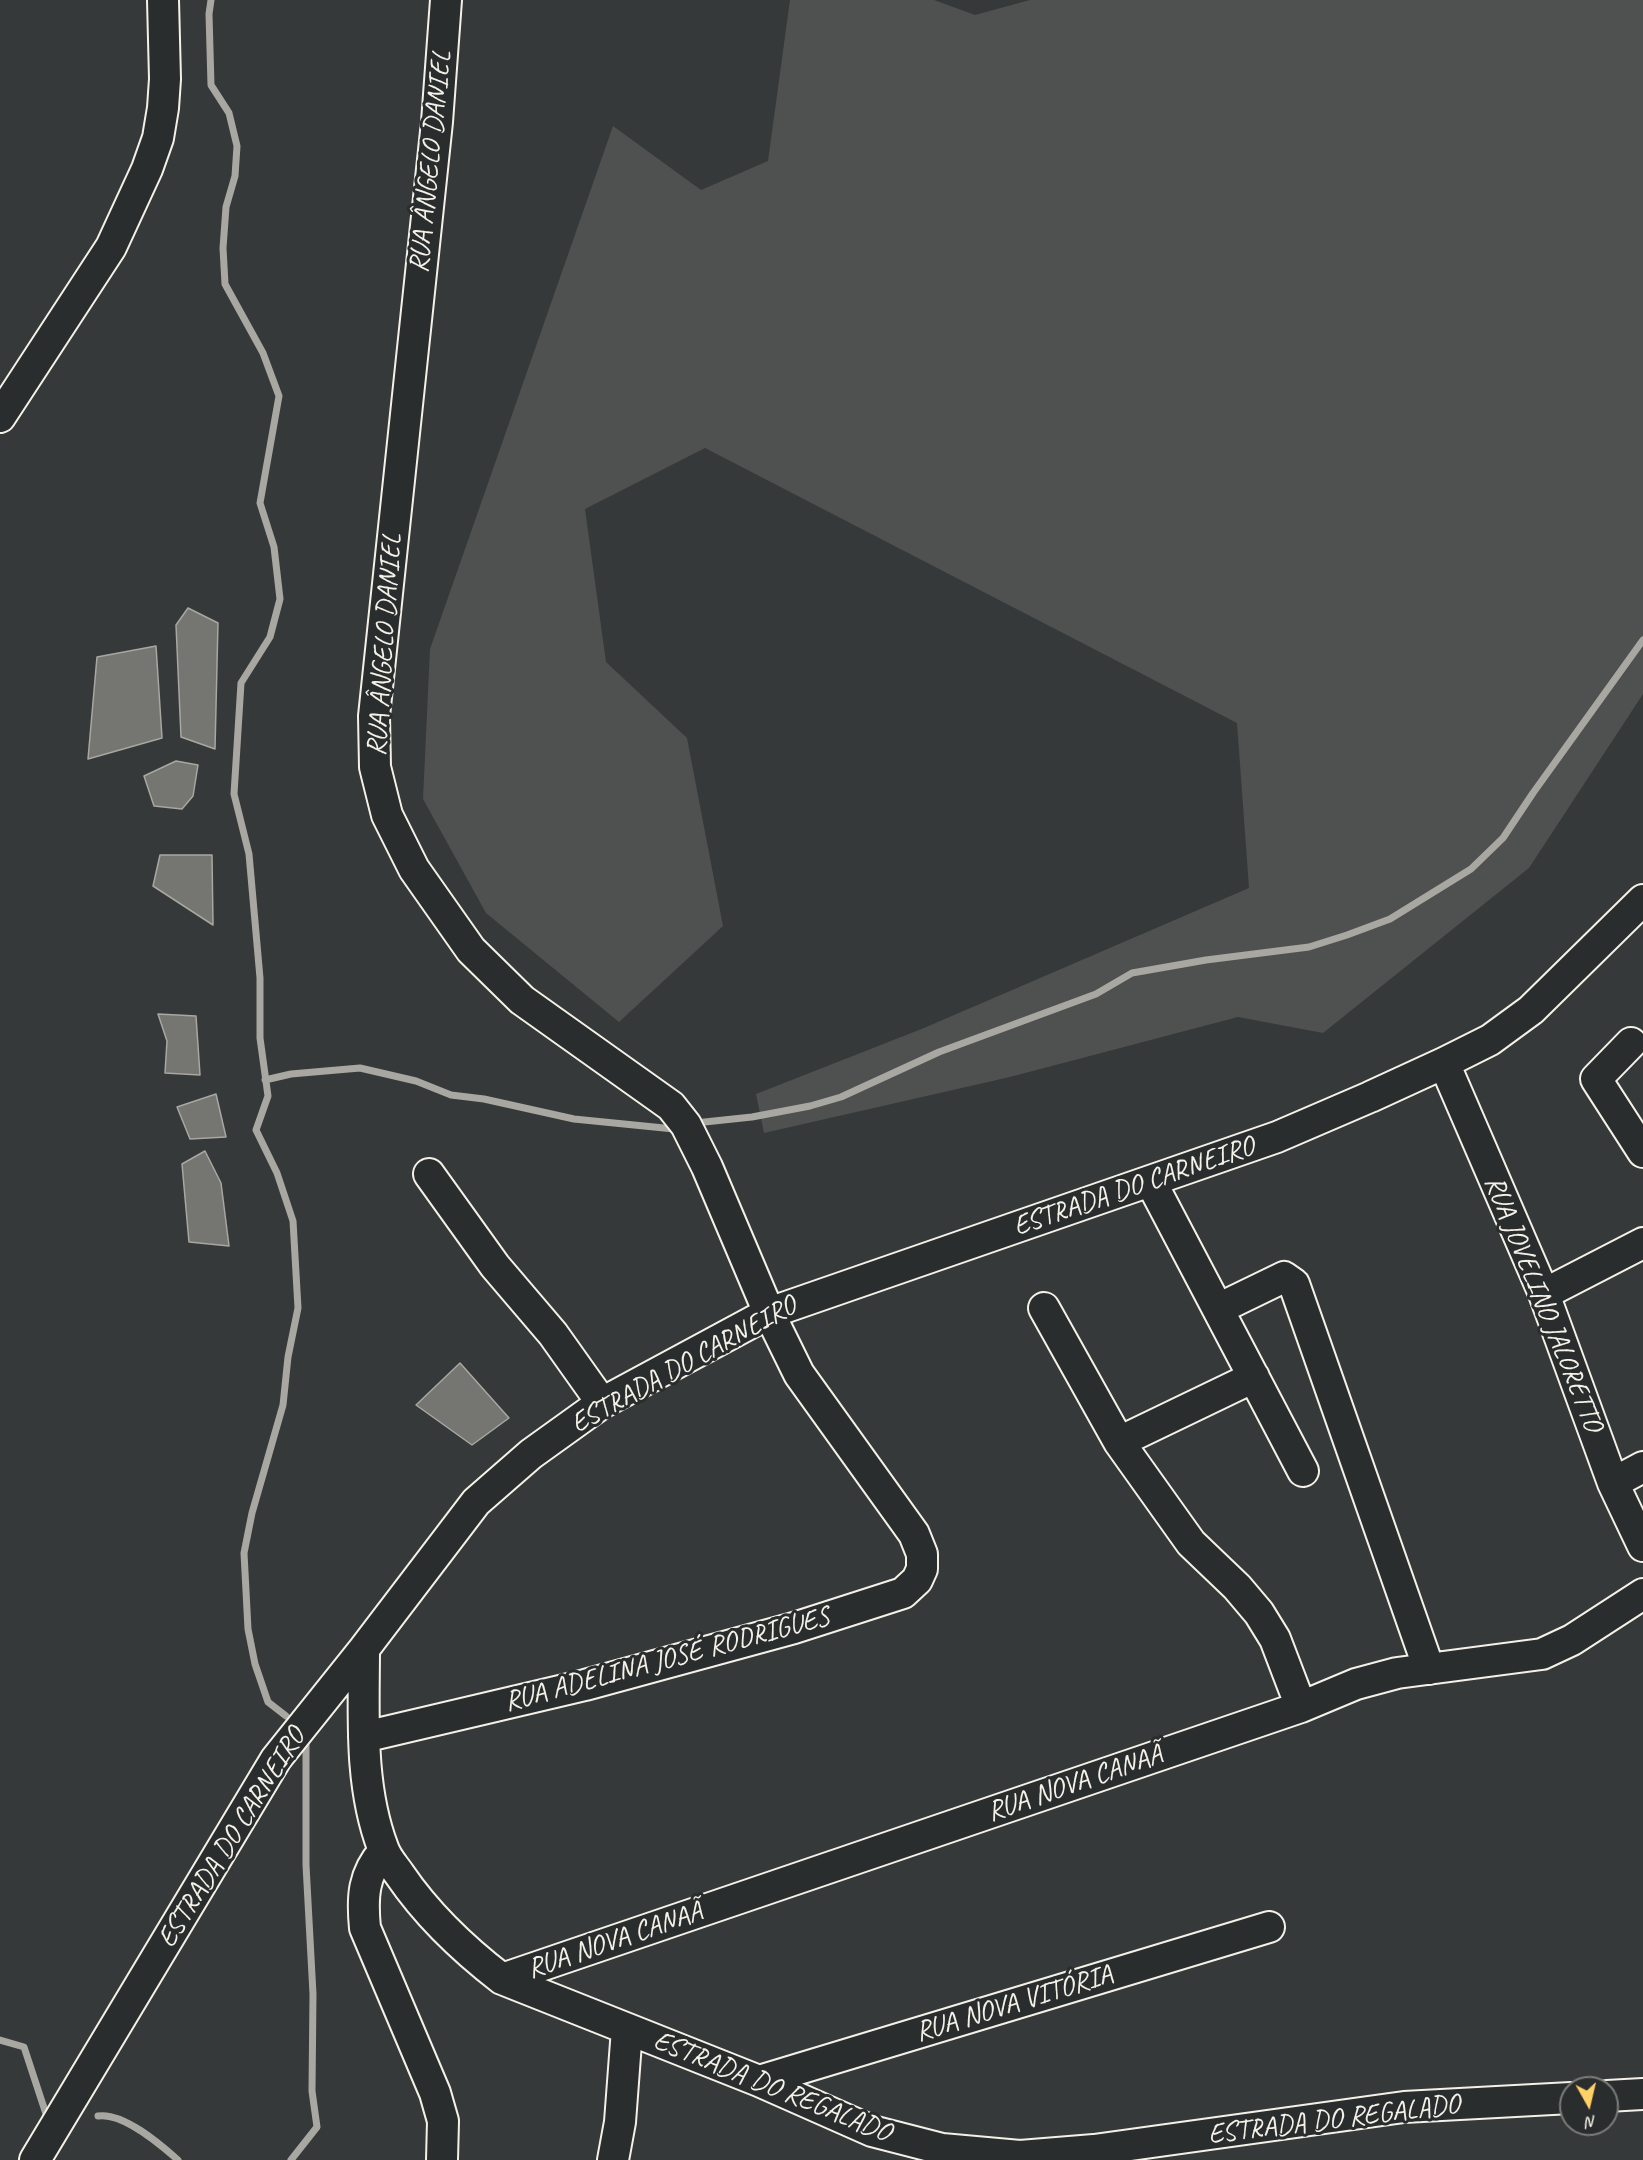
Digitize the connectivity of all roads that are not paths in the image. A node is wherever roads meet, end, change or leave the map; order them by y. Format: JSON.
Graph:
{"nodes":[{"id":1,"x":163,"y":0,"type":"edge"},
{"id":2,"x":446,"y":0,"type":"edge"},
{"id":3,"x":0,"y":417,"type":"edge"},
{"id":4,"x":1643,"y":900,"type":"edge"},
{"id":5,"x":1631,"y":1043,"type":"dead end"},
{"id":6,"x":1444,"y":1063,"type":"junction"},
{"id":7,"x":1643,"y":1152,"type":"edge"},
{"id":8,"x":429,"y":1174,"type":"dead end"},
{"id":9,"x":1151,"y":1182,"type":"junction"},
{"id":10,"x":1643,"y":1243,"type":"edge"},
{"id":11,"x":1544,"y":1294,"type":"junction"},
{"id":12,"x":1044,"y":1308,"type":"dead end"},
{"id":13,"x":1218,"y":1309,"type":"junction"},
{"id":14,"x":769,"y":1313,"type":"junction"},
{"id":15,"x":1254,"y":1377,"type":"junction"},
{"id":16,"x":603,"y":1403,"type":"junction"},
{"id":17,"x":1119,"y":1442,"type":"junction"},
{"id":18,"x":1643,"y":1467,"type":"edge"},
{"id":19,"x":1303,"y":1471,"type":"dead end"},
{"id":20,"x":1613,"y":1483,"type":"junction"},
{"id":21,"x":914,"y":1534,"type":"joint"},
{"id":22,"x":1643,"y":1546,"type":"edge"},
{"id":23,"x":1643,"y":1594,"type":"edge"},
{"id":24,"x":364,"y":1649,"type":"junction"},
{"id":25,"x":1429,"y":1669,"type":"junction"},
{"id":26,"x":1301,"y":1707,"type":"junction"},
{"id":27,"x":364,"y":1737,"type":"junction"},
{"id":28,"x":384,"y":1851,"type":"junction"},
{"id":29,"x":1269,"y":1927,"type":"dead end"},
{"id":30,"x":502,"y":1979,"type":"junction"},
{"id":31,"x":627,"y":2029,"type":"junction"},
{"id":32,"x":759,"y":2081,"type":"junction"},
{"id":33,"x":1643,"y":2094,"type":"edge"},
{"id":34,"x":1619,"y":2095,"type":"edge"},
{"id":35,"x":1559,"y":2099,"type":"edge"},
{"id":36,"x":35,"y":2160,"type":"edge"},
{"id":37,"x":442,"y":2160,"type":"edge"},
{"id":38,"x":614,"y":2160,"type":"edge"}],
"edges":[{"from":1,"to":3,"type":"street"},
{"from":2,"to":14,"type":"street","name":"RUA ÂNGELO DANIEL"},
{"from":4,"to":6,"type":"street","name":"ESTRADA DO CARNEIRO"},
{"from":5,"to":7,"type":"street"},
{"from":6,"to":9,"type":"street","name":"ESTRADA DO CARNEIRO"},
{"from":6,"to":11,"type":"street","name":"RUA JOVELINO JALORETTO"},
{"from":8,"to":16,"type":"street"},
{"from":9,"to":13,"type":"street"},
{"from":9,"to":14,"type":"street","name":"ESTRADA DO CARNEIRO"},
{"from":10,"to":11,"type":"street"},
{"from":11,"to":20,"type":"street","name":"RUA JOVELINO JALORETTO"},
{"from":12,"to":17,"type":"street"},
{"from":13,"to":15,"type":"street"},
{"from":13,"to":25,"type":"street"},
{"from":14,"to":16,"type":"street","name":"ESTRADA DO CARNEIRO"},
{"from":14,"to":21,"type":"street","name":"RUA ÂNGELO DANIEL"},
{"from":15,"to":17,"type":"street"},
{"from":15,"to":19,"type":"street"},
{"from":16,"to":24,"type":"street","name":"ESTRADA DO CARNEIRO"},
{"from":17,"to":26,"type":"street"},
{"from":18,"to":20,"type":"street"},
{"from":20,"to":22,"type":"street","name":"RUA JOVELINO JALORETTO"},
{"from":21,"to":27,"type":"street","name":"RUA ADELINA JOSÉ RODRIGUES"},
{"from":23,"to":25,"type":"street","name":"RUA NOVA CANAÃ"},
{"from":24,"to":27,"type":"street","name":"ESTRADA DO REGALADO"},
{"from":24,"to":36,"type":"street","name":"ESTRADA DO CARNEIRO"},
{"from":25,"to":26,"type":"street","name":"RUA NOVA CANAÃ"},
{"from":26,"to":30,"type":"street","name":"RUA NOVA CANAÃ"},
{"from":27,"to":28,"type":"street","name":"ESTRADA DO REGALADO"},
{"from":28,"to":30,"type":"street","name":"ESTRADA DO REGALADO"},
{"from":28,"to":37,"type":"street"},
{"from":29,"to":32,"type":"street","name":"RUA NOVA VITÓRIA"},
{"from":30,"to":31,"type":"street","name":"ESTRADA DO REGALADO"},
{"from":31,"to":32,"type":"street","name":"ESTRADA DO REGALADO"},
{"from":31,"to":38,"type":"street"},
{"from":32,"to":35,"type":"street","name":"ESTRADA DO REGALADO"},
{"from":33,"to":34,"type":"street"}]}
